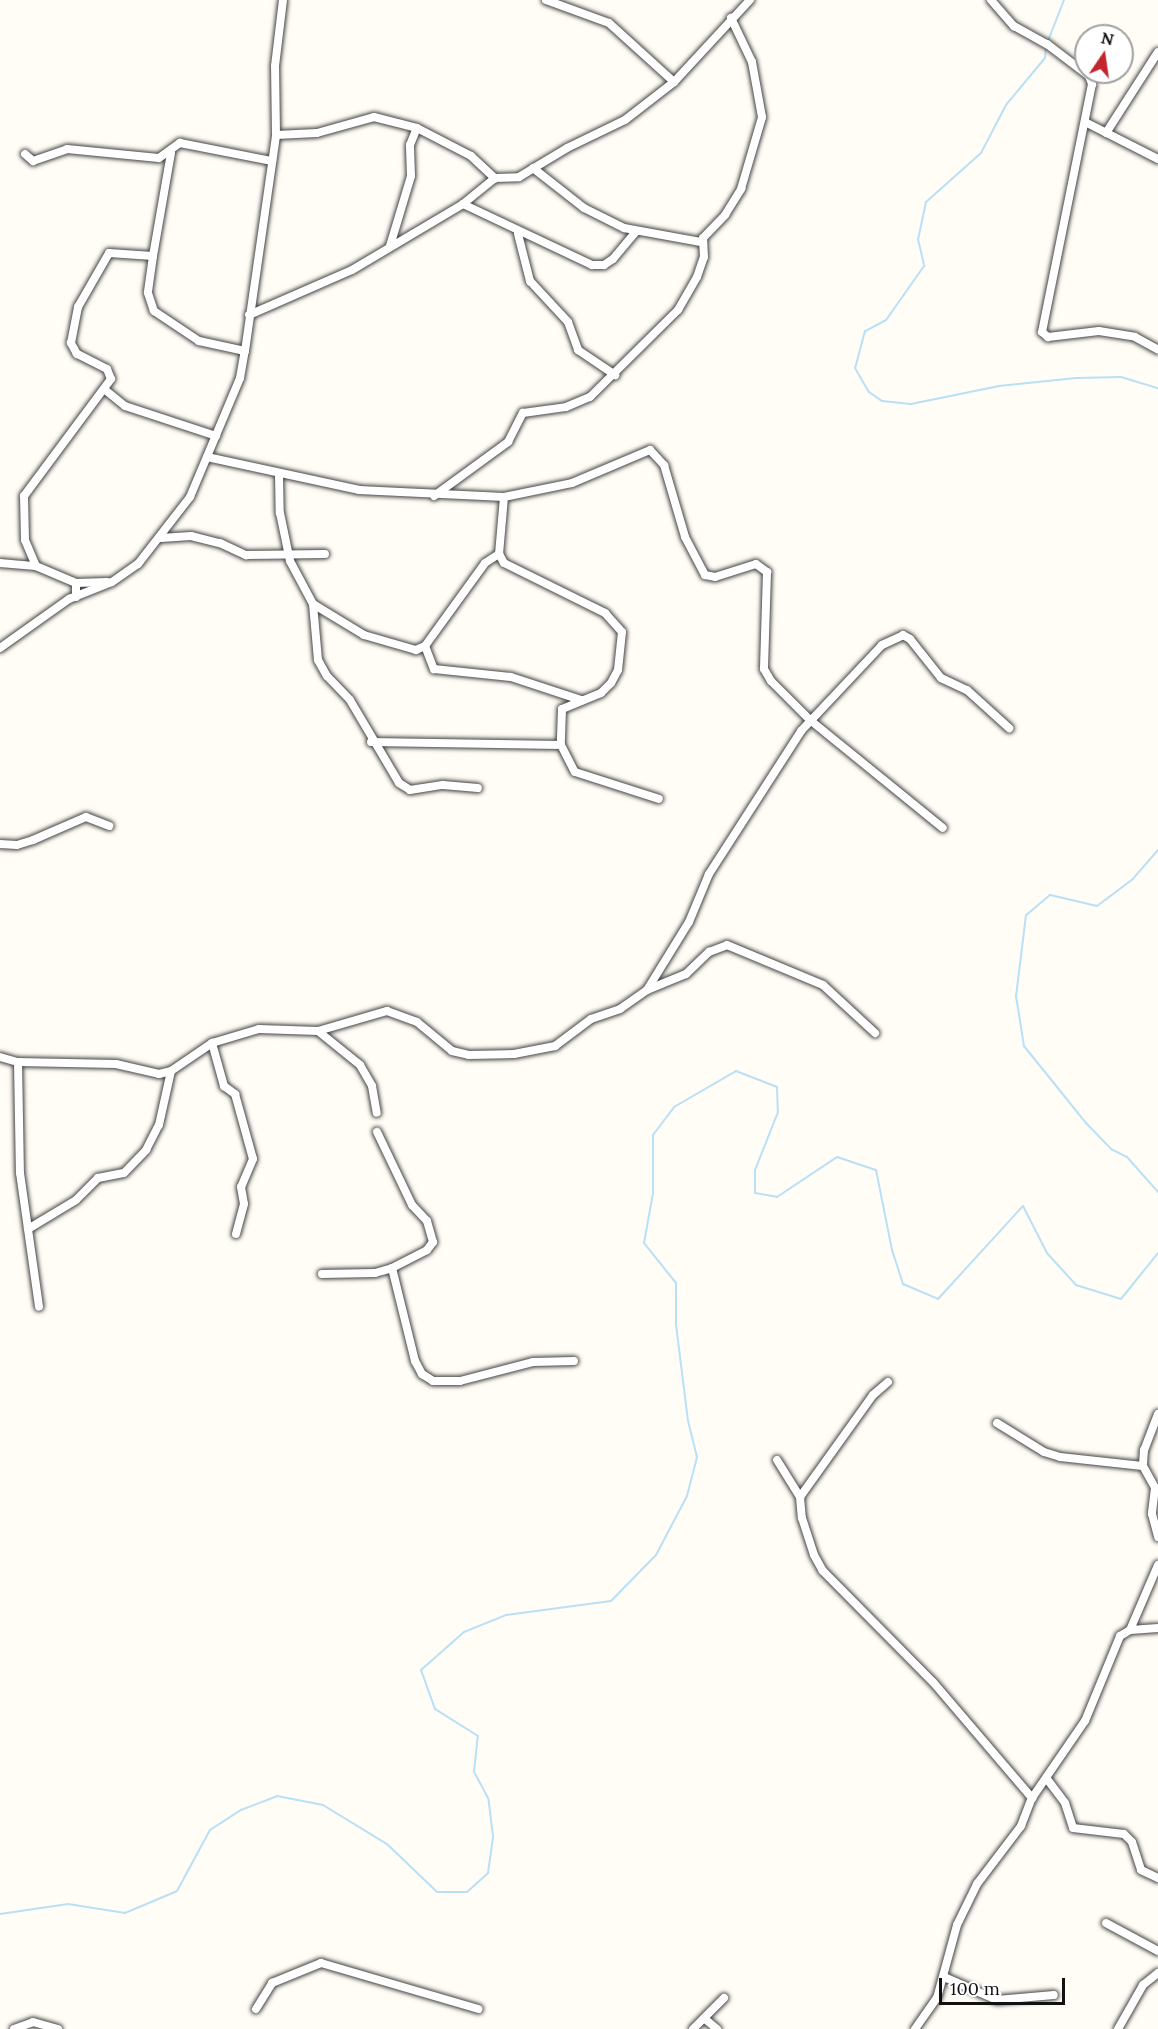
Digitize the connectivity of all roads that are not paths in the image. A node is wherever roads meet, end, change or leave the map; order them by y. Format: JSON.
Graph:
{"nodes":[{"id":1,"x":283,"y":0,"type":"edge"},
{"id":2,"x":546,"y":0,"type":"edge"},
{"id":3,"x":750,"y":0,"type":"edge"},
{"id":4,"x":991,"y":0,"type":"edge"},
{"id":5,"x":731,"y":18,"type":"junction"},
{"id":6,"x":1158,"y":51,"type":"edge"},
{"id":7,"x":674,"y":82,"type":"junction"},
{"id":8,"x":1085,"y":122,"type":"junction"},
{"id":9,"x":417,"y":128,"type":"junction"},
{"id":10,"x":1106,"y":133,"type":"junction"},
{"id":11,"x":276,"y":135,"type":"junction"},
{"id":12,"x":171,"y":153,"type":"junction"},
{"id":13,"x":25,"y":154,"type":"dead end"},
{"id":14,"x":1158,"y":159,"type":"edge"},
{"id":15,"x":272,"y":161,"type":"junction"},
{"id":16,"x":533,"y":168,"type":"junction"},
{"id":17,"x":495,"y":178,"type":"junction"},
{"id":18,"x":463,"y":204,"type":"junction"},
{"id":19,"x":636,"y":232,"type":"junction"},
{"id":20,"x":518,"y":234,"type":"junction"},
{"id":21,"x":701,"y":243,"type":"junction"},
{"id":22,"x":390,"y":246,"type":"junction"},
{"id":23,"x":153,"y":256,"type":"junction"},
{"id":24,"x":249,"y":315,"type":"junction"},
{"id":25,"x":1158,"y":350,"type":"edge"},
{"id":26,"x":245,"y":351,"type":"junction"},
{"id":27,"x":615,"y":375,"type":"junction"},
{"id":28,"x":104,"y":389,"type":"junction"},
{"id":29,"x":216,"y":436,"type":"junction"},
{"id":30,"x":207,"y":458,"type":"junction"},
{"id":31,"x":279,"y":474,"type":"junction"},
{"id":32,"x":434,"y":496,"type":"junction"},
{"id":33,"x":504,"y":497,"type":"junction"},
{"id":34,"x":161,"y":538,"type":"junction"},
{"id":35,"x":289,"y":553,"type":"junction"},
{"id":36,"x":325,"y":554,"type":"dead end"},
{"id":37,"x":499,"y":554,"type":"junction"},
{"id":38,"x":0,"y":563,"type":"edge"},
{"id":39,"x":36,"y":566,"type":"junction"},
{"id":40,"x":112,"y":582,"type":"junction"},
{"id":41,"x":76,"y":583,"type":"junction"},
{"id":42,"x":76,"y":597,"type":"junction"},
{"id":43,"x":313,"y":604,"type":"junction"},
{"id":44,"x":424,"y":646,"type":"junction"},
{"id":45,"x":0,"y":648,"type":"edge"},
{"id":46,"x":586,"y":701,"type":"junction"},
{"id":47,"x":810,"y":720,"type":"junction"},
{"id":48,"x":1010,"y":729,"type":"dead end"},
{"id":49,"x":372,"y":742,"type":"junction"},
{"id":50,"x":561,"y":745,"type":"junction"},
{"id":51,"x":478,"y":788,"type":"dead end"},
{"id":52,"x":659,"y":799,"type":"dead end"},
{"id":53,"x":109,"y":826,"type":"dead end"},
{"id":54,"x":943,"y":828,"type":"dead end"},
{"id":55,"x":0,"y":844,"type":"edge"},
{"id":56,"x":647,"y":990,"type":"junction"},
{"id":57,"x":318,"y":1031,"type":"junction"},
{"id":58,"x":875,"y":1033,"type":"dead end"},
{"id":59,"x":212,"y":1043,"type":"junction"},
{"id":60,"x":0,"y":1057,"type":"edge"},
{"id":61,"x":18,"y":1062,"type":"junction"},
{"id":62,"x":171,"y":1071,"type":"junction"},
{"id":63,"x":377,"y":1113,"type":"dead end"},
{"id":64,"x":377,"y":1132,"type":"dead end"},
{"id":65,"x":28,"y":1229,"type":"junction"},
{"id":66,"x":236,"y":1234,"type":"dead end"},
{"id":67,"x":392,"y":1268,"type":"junction"},
{"id":68,"x":322,"y":1274,"type":"dead end"},
{"id":69,"x":39,"y":1307,"type":"dead end"},
{"id":70,"x":573,"y":1361,"type":"dead end"},
{"id":71,"x":888,"y":1382,"type":"dead end"},
{"id":72,"x":1158,"y":1414,"type":"edge"},
{"id":73,"x":997,"y":1423,"type":"dead end"},
{"id":74,"x":777,"y":1460,"type":"dead end"},
{"id":75,"x":1143,"y":1466,"type":"junction"},
{"id":76,"x":800,"y":1497,"type":"junction"},
{"id":77,"x":1158,"y":1537,"type":"edge"},
{"id":78,"x":1158,"y":1565,"type":"edge"},
{"id":79,"x":1158,"y":1628,"type":"edge"},
{"id":80,"x":1130,"y":1630,"type":"junction"},
{"id":81,"x":1047,"y":1779,"type":"junction"},
{"id":82,"x":1032,"y":1798,"type":"junction"},
{"id":83,"x":1158,"y":1878,"type":"edge"},
{"id":84,"x":1106,"y":1923,"type":"dead end"},
{"id":85,"x":1158,"y":1951,"type":"edge"},
{"id":86,"x":1158,"y":1973,"type":"edge"},
{"id":87,"x":944,"y":1977,"type":"junction"},
{"id":88,"x":1054,"y":1995,"type":"dead end"},
{"id":89,"x":724,"y":1998,"type":"dead end"},
{"id":90,"x":256,"y":2009,"type":"dead end"},
{"id":91,"x":478,"y":2009,"type":"dead end"},
{"id":92,"x":705,"y":2019,"type":"junction"},
{"id":93,"x":14,"y":2029,"type":"edge"},
{"id":94,"x":58,"y":2029,"type":"edge"},
{"id":95,"x":693,"y":2029,"type":"edge"},
{"id":96,"x":717,"y":2029,"type":"edge"},
{"id":97,"x":915,"y":2029,"type":"edge"},
{"id":98,"x":1118,"y":2029,"type":"edge"}],
"edges":[{"from":1,"to":11,"type":"street"},
{"from":2,"to":7,"type":"street"},
{"from":3,"to":5,"type":"street"},
{"from":4,"to":8,"type":"street"},
{"from":5,"to":7,"type":"street"},
{"from":5,"to":21,"type":"street"},
{"from":6,"to":10,"type":"street"},
{"from":7,"to":16,"type":"street"},
{"from":8,"to":10,"type":"street"},
{"from":8,"to":25,"type":"street"},
{"from":9,"to":11,"type":"street"},
{"from":9,"to":17,"type":"street"},
{"from":9,"to":22,"type":"street"},
{"from":10,"to":14,"type":"street"},
{"from":11,"to":15,"type":"street"},
{"from":12,"to":13,"type":"street"},
{"from":12,"to":15,"type":"street"},
{"from":12,"to":23,"type":"street"},
{"from":15,"to":24,"type":"street"},
{"from":16,"to":17,"type":"street"},
{"from":16,"to":19,"type":"street"},
{"from":17,"to":18,"type":"street"},
{"from":18,"to":20,"type":"street"},
{"from":18,"to":22,"type":"street"},
{"from":19,"to":20,"type":"street"},
{"from":19,"to":21,"type":"street"},
{"from":20,"to":27,"type":"street"},
{"from":21,"to":27,"type":"street"},
{"from":22,"to":24,"type":"street"},
{"from":23,"to":26,"type":"street"},
{"from":23,"to":28,"type":"street"},
{"from":24,"to":26,"type":"street"},
{"from":26,"to":29,"type":"street"},
{"from":27,"to":32,"type":"street"},
{"from":28,"to":29,"type":"street"},
{"from":28,"to":39,"type":"street"},
{"from":29,"to":30,"type":"street"},
{"from":30,"to":31,"type":"street"},
{"from":30,"to":34,"type":"street"},
{"from":31,"to":32,"type":"street"},
{"from":31,"to":35,"type":"street"},
{"from":32,"to":33,"type":"street"},
{"from":33,"to":37,"type":"street"},
{"from":33,"to":47,"type":"street"},
{"from":34,"to":35,"type":"street"},
{"from":34,"to":40,"type":"street"},
{"from":35,"to":36,"type":"street"},
{"from":35,"to":43,"type":"street"},
{"from":37,"to":44,"type":"street"},
{"from":37,"to":46,"type":"street"},
{"from":38,"to":39,"type":"street"},
{"from":39,"to":41,"type":"street"},
{"from":40,"to":41,"type":"street"},
{"from":40,"to":42,"type":"street"},
{"from":41,"to":42,"type":"street"},
{"from":42,"to":45,"type":"street"},
{"from":43,"to":44,"type":"street"},
{"from":43,"to":49,"type":"street"},
{"from":44,"to":46,"type":"street"},
{"from":46,"to":50,"type":"street"},
{"from":47,"to":48,"type":"street"},
{"from":47,"to":54,"type":"street"},
{"from":47,"to":56,"type":"street"},
{"from":49,"to":50,"type":"street"},
{"from":49,"to":51,"type":"street"},
{"from":50,"to":52,"type":"street"},
{"from":53,"to":55,"type":"street"},
{"from":56,"to":57,"type":"street"},
{"from":56,"to":58,"type":"street"},
{"from":57,"to":59,"type":"street"},
{"from":57,"to":63,"type":"street"},
{"from":59,"to":62,"type":"street"},
{"from":59,"to":66,"type":"street"},
{"from":60,"to":61,"type":"street"},
{"from":61,"to":62,"type":"street"},
{"from":61,"to":65,"type":"street"},
{"from":62,"to":65,"type":"street"},
{"from":64,"to":67,"type":"street"},
{"from":65,"to":69,"type":"street"},
{"from":67,"to":68,"type":"street"},
{"from":67,"to":70,"type":"street"},
{"from":71,"to":76,"type":"street"},
{"from":72,"to":75,"type":"street"},
{"from":73,"to":75,"type":"street"},
{"from":74,"to":76,"type":"street"},
{"from":75,"to":77,"type":"street"},
{"from":76,"to":82,"type":"street"},
{"from":78,"to":80,"type":"street"},
{"from":79,"to":80,"type":"street"},
{"from":80,"to":81,"type":"street"},
{"from":81,"to":82,"type":"street"},
{"from":81,"to":83,"type":"street"},
{"from":82,"to":87,"type":"street"},
{"from":84,"to":85,"type":"street"},
{"from":86,"to":98,"type":"street"},
{"from":87,"to":88,"type":"street"},
{"from":87,"to":97,"type":"street"},
{"from":89,"to":92,"type":"street"},
{"from":90,"to":91,"type":"street"},
{"from":92,"to":95,"type":"street"},
{"from":92,"to":96,"type":"street"},
{"from":93,"to":94,"type":"street"}]}
